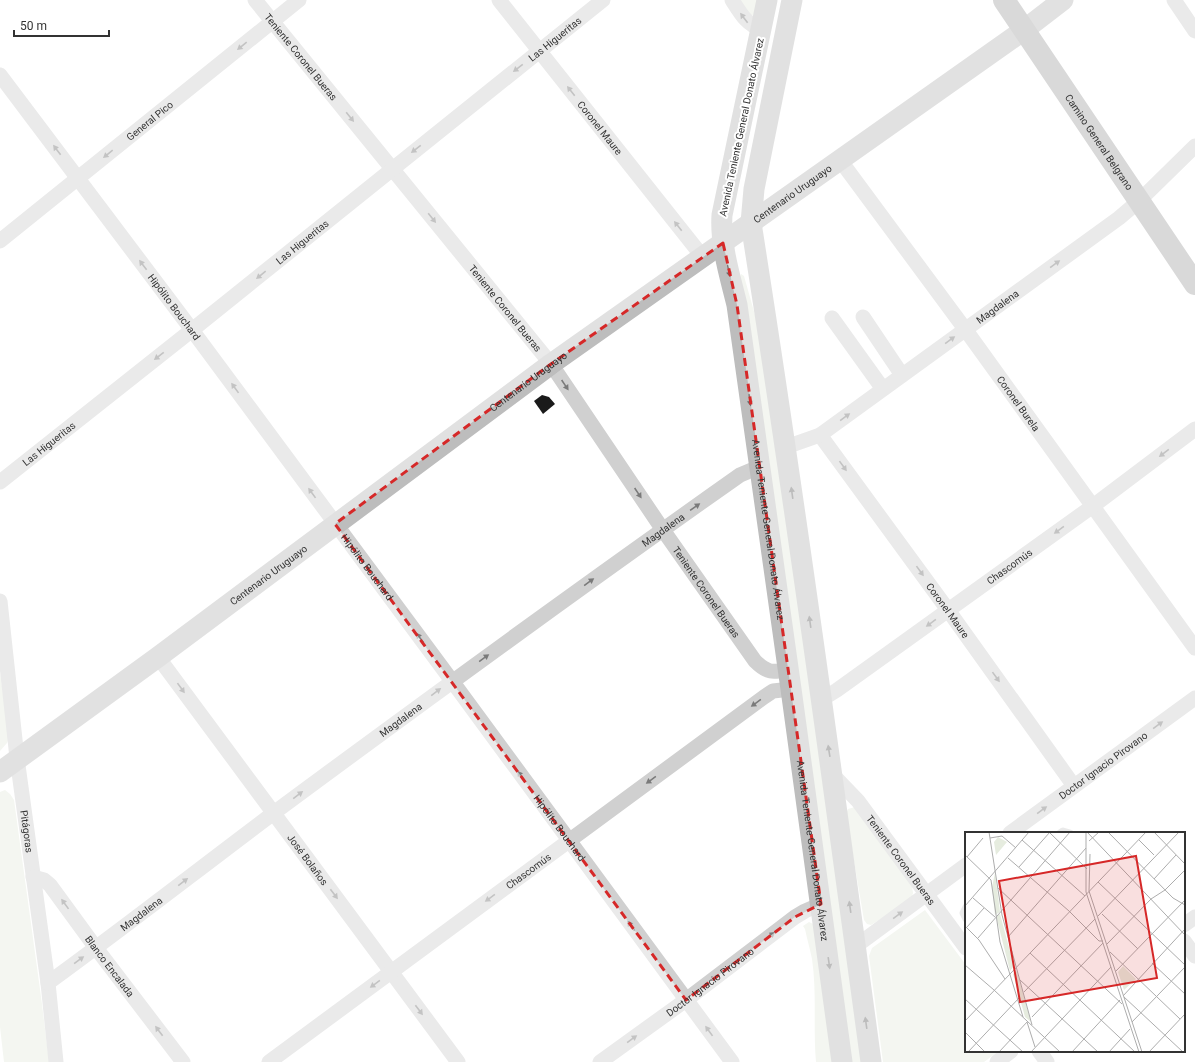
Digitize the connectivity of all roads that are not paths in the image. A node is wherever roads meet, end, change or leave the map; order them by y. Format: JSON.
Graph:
{"nodes":[{"id":1,"x":255,"y":0,"type":"edge"},
{"id":2,"x":299,"y":0,"type":"edge"},
{"id":3,"x":499,"y":0,"type":"edge"},
{"id":4,"x":603,"y":0,"type":"edge"},
{"id":5,"x":732,"y":0,"type":"edge"},
{"id":6,"x":767,"y":0,"type":"edge"},
{"id":7,"x":792,"y":0,"type":"edge"},
{"id":8,"x":1004,"y":0,"type":"edge"},
{"id":9,"x":1063,"y":0,"type":"edge"},
{"id":10,"x":1174,"y":0,"type":"edge"},
{"id":11,"x":272,"y":21,"type":"junction"},
{"id":12,"x":762,"y":30,"type":"junction"},
{"id":13,"x":1024,"y":30,"type":"junction"},
{"id":14,"x":1195,"y":31,"type":"edge"},
{"id":15,"x":539,"y":51,"type":"junction"},
{"id":16,"x":0,"y":75,"type":"edge"},
{"id":17,"x":1195,"y":146,"type":"edge"},
{"id":18,"x":840,"y":160,"type":"junction"},
{"id":19,"x":392,"y":169,"type":"junction"},
{"id":20,"x":78,"y":178,"type":"junction"},
{"id":21,"x":1140,"y":201,"type":"junction"},
{"id":22,"x":751,"y":223,"type":"junction"},
{"id":23,"x":0,"y":241,"type":"edge"},
{"id":24,"x":723,"y":243,"type":"junction"},
{"id":25,"x":702,"y":256,"type":"junction"},
{"id":26,"x":1195,"y":284,"type":"edge"},
{"id":27,"x":863,"y":317,"type":"dead end"},
{"id":28,"x":832,"y":318,"type":"dead end"},
{"id":29,"x":965,"y":329,"type":"junction"},
{"id":30,"x":192,"y":330,"type":"junction"},
{"id":31,"x":551,"y":364,"type":"junction"},
{"id":32,"x":902,"y":375,"type":"junction"},
{"id":33,"x":883,"y":388,"type":"junction"},
{"id":34,"x":1195,"y":429,"type":"edge"},
{"id":35,"x":820,"y":435,"type":"junction"},
{"id":36,"x":786,"y":447,"type":"junction"},
{"id":37,"x":759,"y":467,"type":"junction"},
{"id":38,"x":0,"y":482,"type":"edge"},
{"id":39,"x":1093,"y":506,"type":"junction"},
{"id":40,"x":335,"y":524,"type":"junction"},
{"id":41,"x":663,"y":530,"type":"junction"},
{"id":42,"x":0,"y":601,"type":"edge"},
{"id":43,"x":948,"y":610,"type":"junction"},
{"id":44,"x":1195,"y":648,"type":"edge"},
{"id":45,"x":158,"y":657,"type":"junction"},
{"id":46,"x":766,"y":670,"type":"junction"},
{"id":47,"x":452,"y":681,"type":"junction"},
{"id":48,"x":784,"y":683,"type":"junction"},
{"id":49,"x":1195,"y":698,"type":"edge"},
{"id":50,"x":821,"y":700,"type":"junction"},
{"id":51,"x":17,"y":758,"type":"junction"},
{"id":52,"x":0,"y":772,"type":"edge"},
{"id":53,"x":833,"y":775,"type":"junction"},
{"id":54,"x":1074,"y":786,"type":"junction"},
{"id":55,"x":274,"y":813,"type":"junction"},
{"id":56,"x":1011,"y":832,"type":"edge"},
{"id":57,"x":569,"y":841,"type":"junction"},
{"id":58,"x":965,"y":866,"type":"edge"},
{"id":59,"x":33,"y":877,"type":"junction"},
{"id":60,"x":927,"y":894,"type":"junction"},
{"id":61,"x":821,"y":904,"type":"junction"},
{"id":62,"x":1195,"y":917,"type":"edge"},
{"id":63,"x":1185,"y":924,"type":"edge"},
{"id":64,"x":1185,"y":942,"type":"edge"},
{"id":65,"x":856,"y":946,"type":"junction"},
{"id":66,"x":965,"y":947,"type":"edge"},
{"id":67,"x":96,"y":948,"type":"junction"},
{"id":68,"x":1195,"y":956,"type":"edge"},
{"id":69,"x":391,"y":972,"type":"junction"},
{"id":70,"x":48,"y":983,"type":"junction"},
{"id":71,"x":686,"y":1000,"type":"junction"},
{"id":72,"x":1011,"y":1052,"type":"edge"},
{"id":73,"x":1040,"y":1052,"type":"edge"},
{"id":74,"x":56,"y":1062,"type":"edge"},
{"id":75,"x":183,"y":1062,"type":"edge"},
{"id":76,"x":269,"y":1062,"type":"edge"},
{"id":77,"x":458,"y":1062,"type":"edge"},
{"id":78,"x":600,"y":1062,"type":"edge"},
{"id":79,"x":732,"y":1062,"type":"edge"},
{"id":80,"x":842,"y":1062,"type":"edge"},
{"id":81,"x":871,"y":1062,"type":"edge"},
{"id":82,"x":997,"y":1062,"type":"edge"},
{"id":83,"x":1047,"y":1062,"type":"edge"}],
"edges":[{"from":1,"to":11,"type":"street","name":"Teniente Coronel Bueras"},
{"from":2,"to":11,"type":"street","name":"General Pico"},
{"from":3,"to":15,"type":"street","name":"Coronel Maure"},
{"from":4,"to":15,"type":"street","name":"Las Higueritas"},
{"from":12,"to":5,"type":"street","one_way":true},
{"from":6,"to":12,"type":"main road","name":"Avenida Teniente General Donato Álvarez"},
{"from":7,"to":22,"type":"main road"},
{"from":8,"to":13,"type":"main road","name":"Camino General Belgrano"},
{"from":9,"to":13,"type":"main road","name":"Centenario Uruguayo"},
{"from":10,"to":14,"type":"street"},
{"from":11,"to":19,"type":"street","name":"Teniente Coronel Bueras","one_way":true},
{"from":11,"to":20,"type":"street","name":"General Pico","one_way":true},
{"from":12,"to":24,"type":"main road","name":"Avenida Teniente General Donato Álvarez"},
{"from":13,"to":18,"type":"main road","name":"Centenario Uruguayo"},
{"from":13,"to":21,"type":"main road","name":"Camino General Belgrano"},
{"from":15,"to":19,"type":"street","name":"Las Higueritas","one_way":true},
{"from":25,"to":15,"type":"street","name":"Coronel Maure","one_way":true},
{"from":20,"to":16,"type":"street","name":"Hipólito Bouchard","one_way":true},
{"from":17,"to":21,"type":"street","name":"Magdalena"},
{"from":18,"to":22,"type":"main road","name":"Centenario Uruguayo"},
{"from":18,"to":29,"type":"street","name":"Coronel Burela"},
{"from":19,"to":30,"type":"street","name":"Las Higueritas","one_way":true},
{"from":19,"to":31,"type":"street","name":"Teniente Coronel Bueras","one_way":true},
{"from":20,"to":23,"type":"street","name":"General Pico"},
{"from":30,"to":20,"type":"street","name":"Hipólito Bouchard","one_way":true},
{"from":21,"to":26,"type":"main road","name":"Camino General Belgrano"},
{"from":29,"to":21,"type":"street","name":"Magdalena","one_way":true},
{"from":22,"to":24,"type":"main road","name":"Centenario Uruguayo"},
{"from":22,"to":36,"type":"main road"},
{"from":24,"to":25,"type":"main road","name":"Centenario Uruguayo"},
{"from":24,"to":37,"type":"main road","name":"Avenida Teniente General Donato Álvarez","one_way":true},
{"from":25,"to":31,"type":"main road","name":"Centenario Uruguayo"},
{"from":27,"to":32,"type":"street"},
{"from":28,"to":33,"type":"street"},
{"from":32,"to":29,"type":"street","name":"Magdalena","one_way":true},
{"from":29,"to":39,"type":"street","name":"Coronel Burela"},
{"from":30,"to":38,"type":"street","name":"Las Higueritas","one_way":true},
{"from":40,"to":30,"type":"street","name":"Hipólito Bouchard","one_way":true},
{"from":31,"to":40,"type":"main road","name":"Centenario Uruguayo"},
{"from":31,"to":41,"type":"street","name":"Teniente Coronel Bueras","one_way":true},
{"from":32,"to":33,"type":"street","name":"Magdalena"},
{"from":35,"to":33,"type":"street","name":"Magdalena","one_way":true},
{"from":34,"to":39,"type":"street","name":"Chascomús","one_way":true},
{"from":35,"to":36,"type":"street","name":"Magdalena"},
{"from":35,"to":43,"type":"street","name":"Coronel Maure","one_way":true},
{"from":50,"to":36,"type":"main road","one_way":true},
{"from":41,"to":37,"type":"street","name":"Magdalena","one_way":true},
{"from":37,"to":48,"type":"main road","name":"Avenida Teniente General Donato Álvarez"},
{"from":39,"to":43,"type":"street","name":"Chascomús","one_way":true},
{"from":39,"to":44,"type":"street","name":"Coronel Burela"},
{"from":40,"to":45,"type":"main road","name":"Centenario Uruguayo"},
{"from":47,"to":40,"type":"street","name":"Hipólito Bouchard","one_way":true},
{"from":41,"to":46,"type":"street","name":"Teniente Coronel Bueras"},
{"from":47,"to":41,"type":"street","name":"Magdalena","one_way":true},
{"from":42,"to":51,"type":"street","name":"Pitágoras"},
{"from":43,"to":50,"type":"street","name":"Chascomús","one_way":true},
{"from":43,"to":54,"type":"street","name":"Coronel Maure","one_way":true},
{"from":45,"to":51,"type":"main road","name":"Centenario Uruguayo"},
{"from":45,"to":55,"type":"street","name":"José Bolaños","one_way":true},
{"from":46,"to":48,"type":"street"},
{"from":46,"to":48,"type":"street"},
{"from":55,"to":47,"type":"street","name":"Magdalena","one_way":true},
{"from":57,"to":47,"type":"street","name":"Hipólito Bouchard","one_way":true},
{"from":48,"to":57,"type":"street","name":"Chascomús","one_way":true},
{"from":48,"to":61,"type":"main road","name":"Avenida Teniente General Donato Álvarez"},
{"from":54,"to":49,"type":"street","name":"Doctor Ignacio Pirovano","one_way":true},
{"from":53,"to":50,"type":"main road","one_way":true},
{"from":51,"to":52,"type":"main road","name":"Centenario Uruguayo"},
{"from":51,"to":59,"type":"street","name":"Pitágoras"},
{"from":53,"to":60,"type":"street","name":"Teniente Coronel Bueras"},
{"from":65,"to":53,"type":"main road","one_way":true},
{"from":56,"to":54,"type":"street","name":"Doctor Ignacio Pirovano","one_way":true},
{"from":67,"to":55,"type":"street","name":"Magdalena","one_way":true},
{"from":55,"to":69,"type":"street","name":"José Bolaños","one_way":true},
{"from":57,"to":69,"type":"street","name":"Chascomús","one_way":true},
{"from":71,"to":57,"type":"street","name":"Hipólito Bouchard","one_way":true},
{"from":58,"to":60,"type":"street"},
{"from":67,"to":59,"type":"street","name":"Blanco Encalada","one_way":true},
{"from":59,"to":70,"type":"street","name":"Pitágoras"},
{"from":65,"to":60,"type":"street","one_way":true},
{"from":60,"to":66,"type":"street","name":"Teniente Coronel Bueras"},
{"from":71,"to":61,"type":"street","name":"Doctor Ignacio Pirovano","one_way":true},
{"from":61,"to":80,"type":"main road","name":"Avenida Teniente General Donato Álvarez","one_way":true},
{"from":62,"to":63,"type":"street"},
{"from":64,"to":68,"type":"street"},
{"from":81,"to":65,"type":"main road","one_way":true},
{"from":70,"to":67,"type":"street","name":"Magdalena","one_way":true},
{"from":75,"to":67,"type":"street","name":"Blanco Encalada","one_way":true},
{"from":69,"to":76,"type":"street","name":"Chascomús","one_way":true},
{"from":69,"to":77,"type":"street","name":"José Bolaños","one_way":true},
{"from":70,"to":74,"type":"street","name":"Pitágoras"},
{"from":78,"to":71,"type":"street","name":"Doctor Ignacio Pirovano","one_way":true},
{"from":79,"to":71,"type":"street","name":"Hipólito Bouchard","one_way":true},
{"from":72,"to":82,"type":"street"},
{"from":73,"to":83,"type":"street"}]}
